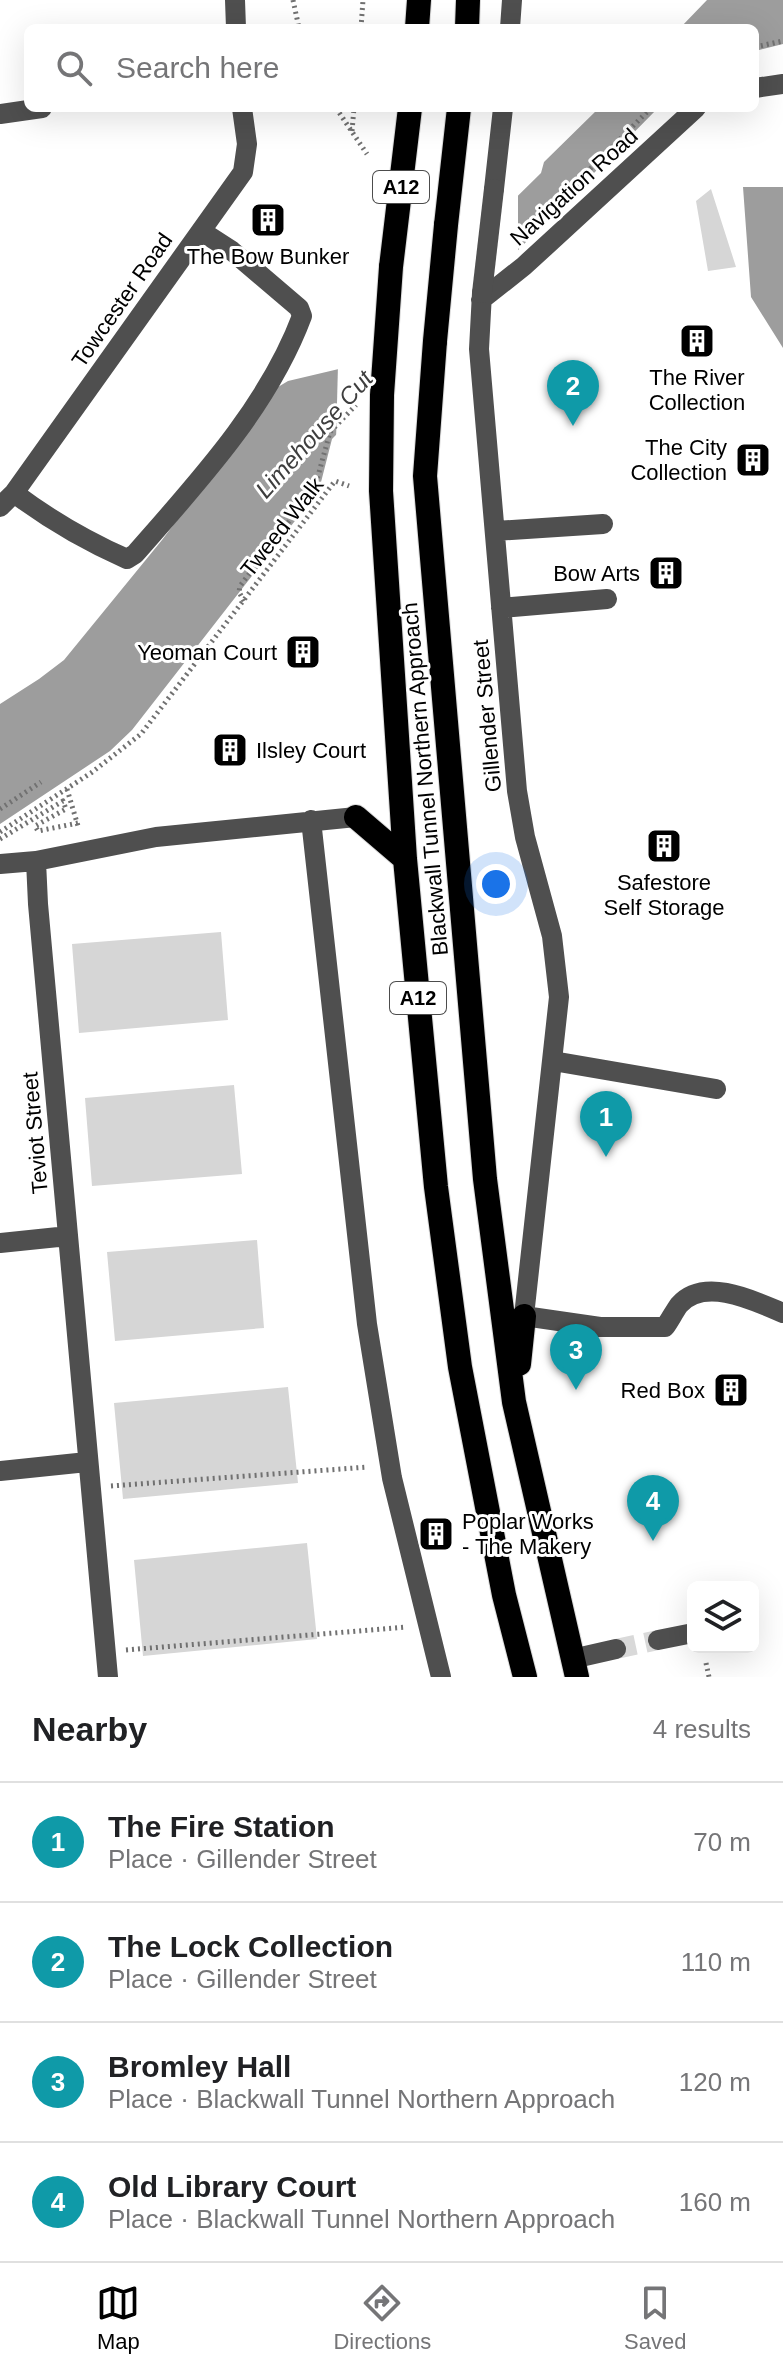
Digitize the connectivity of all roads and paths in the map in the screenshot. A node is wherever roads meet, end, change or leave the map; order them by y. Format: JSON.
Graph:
{"nodes":[{"id":1,"x":235,"y":0,"type":"edge"},
{"id":2,"x":293,"y":0,"type":"edge"},
{"id":3,"x":363,"y":0,"type":"edge"},
{"id":4,"x":419,"y":0,"type":"edge"},
{"id":5,"x":468,"y":0,"type":"edge"},
{"id":6,"x":512,"y":0,"type":"edge"},
{"id":7,"x":236,"y":24,"type":"edge"},
{"id":8,"x":298,"y":24,"type":"edge"},
{"id":9,"x":361,"y":24,"type":"edge"},
{"id":10,"x":417,"y":24,"type":"edge"},
{"id":11,"x":467,"y":24,"type":"edge"},
{"id":12,"x":510,"y":24,"type":"edge"},
{"id":13,"x":783,"y":41,"type":"edge"},
{"id":14,"x":759,"y":46,"type":"edge"},
{"id":15,"x":783,"y":84,"type":"edge"},
{"id":16,"x":759,"y":87,"type":"edge"},
{"id":17,"x":24,"y":111,"type":"edge"},
{"id":18,"x":243,"y":112,"type":"edge"},
{"id":19,"x":339,"y":112,"type":"edge"},
{"id":20,"x":354,"y":112,"type":"edge"},
{"id":21,"x":410,"y":112,"type":"edge"},
{"id":22,"x":459,"y":112,"type":"edge"},
{"id":23,"x":503,"y":112,"type":"edge"},
{"id":24,"x":692,"y":112,"type":"edge"},
{"id":25,"x":0,"y":114,"type":"edge"},
{"id":26,"x":352,"y":132,"type":"junction"},
{"id":27,"x":367,"y":154,"type":"dead end"},
{"id":28,"x":201,"y":231,"type":"junction"},
{"id":29,"x":482,"y":296,"type":"junction"},
{"id":30,"x":330,"y":432,"type":"dead end"},
{"id":31,"x":349,"y":486,"type":"dead end"},
{"id":32,"x":7,"y":500,"type":"edge"},
{"id":33,"x":603,"y":524,"type":"dead end"},
{"id":34,"x":495,"y":531,"type":"junction"},
{"id":35,"x":607,"y":599,"type":"dead end"},
{"id":36,"x":244,"y":601,"type":"junction"},
{"id":37,"x":501,"y":608,"type":"junction"},
{"id":38,"x":41,"y":782,"type":"dead end"},
{"id":39,"x":67,"y":789,"type":"junction"},
{"id":40,"x":69,"y":808,"type":"junction"},
{"id":41,"x":0,"y":809,"type":"edge"},
{"id":42,"x":356,"y":817,"type":"joint"},
{"id":43,"x":311,"y":820,"type":"junction"},
{"id":44,"x":0,"y":832,"type":"edge"},
{"id":45,"x":0,"y":839,"type":"edge"},
{"id":46,"x":405,"y":859,"type":"junction"},
{"id":47,"x":36,"y":861,"type":"junction"},
{"id":48,"x":0,"y":864,"type":"edge"},
{"id":49,"x":553,"y":1061,"type":"junction"},
{"id":50,"x":716,"y":1089,"type":"dead end"},
{"id":51,"x":68,"y":1236,"type":"junction"},
{"id":52,"x":0,"y":1243,"type":"edge"},
{"id":53,"x":783,"y":1313,"type":"edge"},
{"id":54,"x":524,"y":1316,"type":"junction"},
{"id":55,"x":514,"y":1402,"type":"junction"},
{"id":56,"x":87,"y":1462,"type":"junction"},
{"id":57,"x":390,"y":1465,"type":"junction"},
{"id":58,"x":0,"y":1471,"type":"edge"},
{"id":59,"x":90,"y":1487,"type":"junction"},
{"id":60,"x":429,"y":1625,"type":"junction"},
{"id":61,"x":687,"y":1634,"type":"edge"},
{"id":62,"x":658,"y":1640,"type":"tunnel mouth"},
{"id":63,"x":616,"y":1649,"type":"tunnel mouth"},
{"id":64,"x":106,"y":1652,"type":"junction"},
{"id":65,"x":706,"y":1663,"type":"dead end"},
{"id":66,"x":575,"y":1668,"type":"edge"},
{"id":67,"x":108,"y":1677,"type":"edge"},
{"id":68,"x":441,"y":1677,"type":"edge"},
{"id":69,"x":525,"y":1677,"type":"edge"},
{"id":70,"x":709,"y":1677,"type":"edge"}],
"edges":[{"from":1,"to":7,"type":"street"},
{"from":2,"to":8,"type":"path"},
{"from":3,"to":9,"type":"path"},
{"from":4,"to":10,"type":"highway"},
{"from":5,"to":11,"type":"highway"},
{"from":6,"to":12,"type":"street"},
{"from":13,"to":14,"type":"path"},
{"from":15,"to":16,"type":"street"},
{"from":17,"to":25,"type":"street"},
{"from":18,"to":28,"type":"street","name":"Towcester Road"},
{"from":19,"to":26,"type":"path"},
{"from":20,"to":26,"type":"path"},
{"from":21,"to":46,"type":"highway","name":"Blackwall Tunnel Northern Approach","number":"A12","bridge":true},
{"from":22,"to":55,"type":"highway","name":"Blackwall Tunnel Northern Approach","number":"A12","bridge":true},
{"from":23,"to":29,"type":"street","name":"Gillender Street","bridge":true},
{"from":24,"to":29,"type":"street","name":"Navigation Road"},
{"from":26,"to":27,"type":"path"},
{"from":28,"to":32,"type":"street","name":"Towcester Road"},
{"from":28,"to":32,"type":"street"},
{"from":29,"to":34,"type":"street","name":"Gillender Street"},
{"from":30,"to":36,"type":"path"},
{"from":31,"to":36,"type":"path","name":"Tweed Walk"},
{"from":33,"to":34,"type":"street"},
{"from":34,"to":37,"type":"street","name":"Gillender Street"},
{"from":35,"to":37,"type":"street"},
{"from":36,"to":39,"type":"path"},
{"from":37,"to":49,"type":"street","name":"Gillender Street"},
{"from":38,"to":41,"type":"path"},
{"from":39,"to":40,"type":"path"},
{"from":39,"to":44,"type":"path"},
{"from":40,"to":40,"type":"path"},
{"from":40,"to":45,"type":"path"},
{"from":42,"to":43,"type":"street"},
{"from":42,"to":46,"type":"highway"},
{"from":43,"to":47,"type":"street"},
{"from":43,"to":57,"type":"street"},
{"from":46,"to":69,"type":"highway","name":"Blackwall Tunnel Northern Approach","number":"A12"},
{"from":47,"to":48,"type":"street"},
{"from":47,"to":51,"type":"street","name":"Teviot Street"},
{"from":49,"to":50,"type":"street"},
{"from":49,"to":54,"type":"street","name":"Gillender Street"},
{"from":51,"to":52,"type":"street"},
{"from":51,"to":56,"type":"street","name":"Teviot Street"},
{"from":53,"to":54,"type":"street"},
{"from":54,"to":55,"type":"highway"},
{"from":55,"to":66,"type":"highway","name":"Blackwall Tunnel Northern Approach","number":"A12"},
{"from":56,"to":58,"type":"street"},
{"from":56,"to":59,"type":"street","name":"Teviot Street"},
{"from":57,"to":59,"type":"path"},
{"from":57,"to":60,"type":"street"},
{"from":59,"to":64,"type":"street","name":"Teviot Street"},
{"from":60,"to":64,"type":"path"},
{"from":60,"to":68,"type":"street"},
{"from":61,"to":62,"type":"street"},
{"from":63,"to":66,"type":"street"},
{"from":64,"to":67,"type":"street","name":"Teviot Street"},
{"from":65,"to":70,"type":"path"}]}
